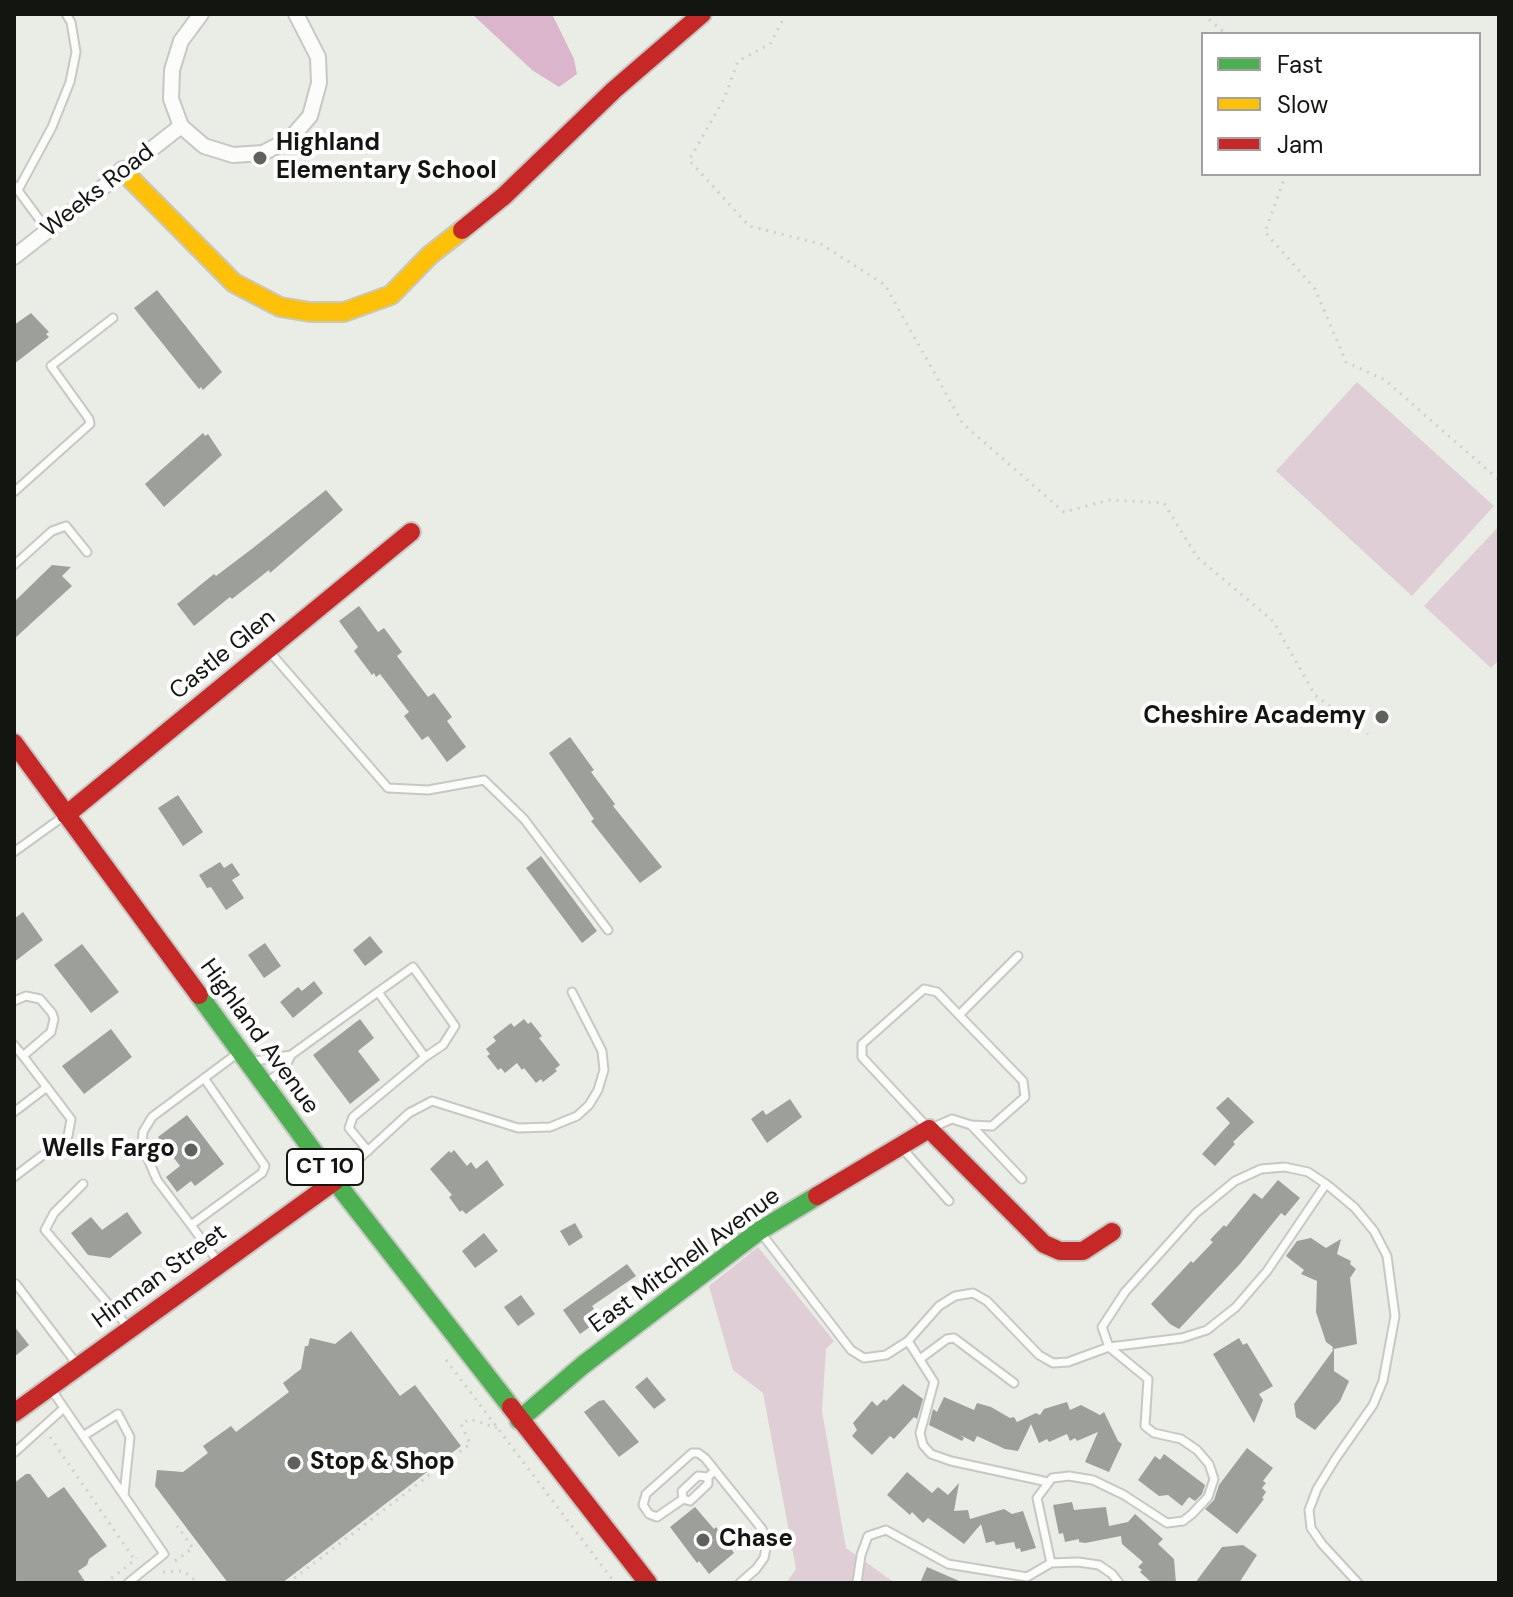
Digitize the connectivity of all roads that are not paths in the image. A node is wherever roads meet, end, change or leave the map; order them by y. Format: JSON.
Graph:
{"nodes":[{"id":1,"x":66,"y":14,"type":"edge"},
{"id":2,"x":201,"y":14,"type":"edge"},
{"id":3,"x":296,"y":14,"type":"edge"},
{"id":4,"x":702,"y":14,"type":"edge"},
{"id":5,"x":181,"y":126,"type":"junction"},
{"id":6,"x":123,"y":171,"type":"junction"},
{"id":7,"x":16,"y":187,"type":"edge"},
{"id":8,"x":48,"y":231,"type":"junction"},
{"id":9,"x":14,"y":257,"type":"edge"},
{"id":10,"x":113,"y":318,"type":"dead end"},
{"id":11,"x":14,"y":492,"type":"edge"},
{"id":12,"x":411,"y":532,"type":"dead end"},
{"id":13,"x":87,"y":552,"type":"dead end"},
{"id":14,"x":14,"y":565,"type":"edge"},
{"id":15,"x":268,"y":649,"type":"junction"},
{"id":16,"x":14,"y":743,"type":"edge"},
{"id":17,"x":66,"y":815,"type":"junction"},
{"id":18,"x":14,"y":852,"type":"edge"},
{"id":19,"x":608,"y":930,"type":"dead end"},
{"id":20,"x":1018,"y":956,"type":"dead end"},
{"id":21,"x":378,"y":992,"type":"junction"},
{"id":22,"x":572,"y":992,"type":"dead end"},
{"id":23,"x":14,"y":1001,"type":"edge"},
{"id":24,"x":959,"y":1015,"type":"junction"},
{"id":25,"x":14,"y":1045,"type":"edge"},
{"id":26,"x":291,"y":1055,"type":"junction"},
{"id":27,"x":23,"y":1056,"type":"junction"},
{"id":28,"x":243,"y":1056,"type":"junction"},
{"id":29,"x":425,"y":1057,"type":"junction"},
{"id":30,"x":204,"y":1078,"type":"junction"},
{"id":31,"x":264,"y":1085,"type":"junction"},
{"id":32,"x":47,"y":1087,"type":"junction"},
{"id":33,"x":14,"y":1112,"type":"edge"},
{"id":34,"x":971,"y":1125,"type":"junction"},
{"id":35,"x":929,"y":1129,"type":"junction"},
{"id":36,"x":900,"y":1146,"type":"junction"},
{"id":37,"x":368,"y":1151,"type":"junction"},
{"id":38,"x":14,"y":1177,"type":"edge"},
{"id":39,"x":1022,"y":1179,"type":"dead end"},
{"id":40,"x":335,"y":1181,"type":"junction"},
{"id":41,"x":83,"y":1184,"type":"dead end"},
{"id":42,"x":1326,"y":1184,"type":"junction"},
{"id":43,"x":949,"y":1201,"type":"dead end"},
{"id":44,"x":191,"y":1225,"type":"junction"},
{"id":45,"x":759,"y":1231,"type":"junction"},
{"id":46,"x":1112,"y":1232,"type":"dead end"},
{"id":47,"x":219,"y":1263,"type":"junction"},
{"id":48,"x":14,"y":1286,"type":"edge"},
{"id":49,"x":129,"y":1329,"type":"junction"},
{"id":50,"x":908,"y":1341,"type":"junction"},
{"id":51,"x":1109,"y":1347,"type":"junction"},
{"id":52,"x":920,"y":1359,"type":"junction"},
{"id":53,"x":78,"y":1366,"type":"junction"},
{"id":54,"x":1014,"y":1383,"type":"dead end"},
{"id":55,"x":49,"y":1387,"type":"junction"},
{"id":56,"x":64,"y":1408,"type":"junction"},
{"id":57,"x":14,"y":1413,"type":"edge"},
{"id":58,"x":519,"y":1420,"type":"junction"},
{"id":59,"x":83,"y":1436,"type":"junction"},
{"id":60,"x":14,"y":1453,"type":"edge"},
{"id":61,"x":716,"y":1471,"type":"junction"},
{"id":62,"x":708,"y":1477,"type":"junction"},
{"id":63,"x":1048,"y":1482,"type":"junction"},
{"id":64,"x":124,"y":1496,"type":"junction"},
{"id":65,"x":683,"y":1499,"type":"junction"},
{"id":66,"x":1051,"y":1563,"type":"junction"},
{"id":67,"x":128,"y":1583,"type":"edge"},
{"id":68,"x":648,"y":1583,"type":"edge"},
{"id":69,"x":740,"y":1583,"type":"edge"},
{"id":70,"x":857,"y":1583,"type":"edge"},
{"id":71,"x":1119,"y":1583,"type":"edge"},
{"id":72,"x":1358,"y":1583,"type":"edge"}],
"edges":[{"from":1,"to":7,"type":"lane"},
{"from":2,"to":5,"type":"street"},
{"from":3,"to":5,"type":"street"},
{"from":4,"to":6,"type":"main road"},
{"from":5,"to":6,"type":"street","name":"Weeks Road"},
{"from":6,"to":8,"type":"street","name":"Weeks Road"},
{"from":7,"to":8,"type":"lane"},
{"from":8,"to":9,"type":"street","name":"Weeks Road"},
{"from":10,"to":11,"type":"lane"},
{"from":12,"to":15,"type":"main road","name":"Castle Glen"},
{"from":13,"to":14,"type":"lane"},
{"from":15,"to":17,"type":"main road","name":"Castle Glen"},
{"from":15,"to":19,"type":"lane"},
{"from":16,"to":17,"type":"main road","name":"Highland Avenue","number":"CT 10"},
{"from":17,"to":18,"type":"lane"},
{"from":17,"to":28,"type":"main road","name":"Highland Avenue","number":"CT 10"},
{"from":20,"to":24,"type":"lane"},
{"from":21,"to":26,"type":"lane"},
{"from":21,"to":29,"type":"lane"},
{"from":21,"to":29,"type":"lane"},
{"from":22,"to":37,"type":"lane"},
{"from":23,"to":27,"type":"lane"},
{"from":24,"to":34,"type":"lane"},
{"from":24,"to":35,"type":"lane"},
{"from":25,"to":27,"type":"lane"},
{"from":26,"to":28,"type":"lane"},
{"from":26,"to":31,"type":"lane"},
{"from":27,"to":32,"type":"lane"},
{"from":28,"to":30,"type":"lane"},
{"from":28,"to":31,"type":"main road","name":"Highland Avenue","number":"CT 10"},
{"from":29,"to":37,"type":"lane"},
{"from":30,"to":44,"type":"lane"},
{"from":30,"to":44,"type":"lane"},
{"from":31,"to":40,"type":"main road","name":"Highland Avenue","number":"CT 10"},
{"from":32,"to":33,"type":"lane"},
{"from":32,"to":38,"type":"lane"},
{"from":34,"to":35,"type":"lane"},
{"from":34,"to":39,"type":"lane"},
{"from":35,"to":36,"type":"main road","name":"East Mitchell Avenue"},
{"from":35,"to":46,"type":"main road"},
{"from":36,"to":43,"type":"lane"},
{"from":36,"to":45,"type":"main road","name":"East Mitchell Avenue"},
{"from":37,"to":40,"type":"lane"},
{"from":40,"to":47,"type":"main road","name":"Hinman Street"},
{"from":40,"to":58,"type":"main road","name":"Highland Avenue","number":"CT 10"},
{"from":41,"to":49,"type":"lane"},
{"from":42,"to":51,"type":"lane"},
{"from":42,"to":51,"type":"lane"},
{"from":42,"to":72,"type":"lane"},
{"from":44,"to":47,"type":"lane"},
{"from":45,"to":50,"type":"lane"},
{"from":45,"to":58,"type":"main road","name":"East Mitchell Avenue"},
{"from":47,"to":49,"type":"main road","name":"Hinman Street"},
{"from":48,"to":53,"type":"lane"},
{"from":49,"to":53,"type":"main road","name":"Hinman Street"},
{"from":50,"to":51,"type":"lane"},
{"from":50,"to":52,"type":"lane"},
{"from":51,"to":63,"type":"lane"},
{"from":52,"to":54,"type":"lane"},
{"from":52,"to":63,"type":"lane"},
{"from":53,"to":55,"type":"main road","name":"Hinman Street"},
{"from":55,"to":56,"type":"lane"},
{"from":55,"to":57,"type":"main road","name":"Hinman Street"},
{"from":56,"to":59,"type":"lane"},
{"from":56,"to":60,"type":"lane"},
{"from":58,"to":68,"type":"main road","name":"Highland Avenue","number":"CT 10"},
{"from":59,"to":64,"type":"lane"},
{"from":59,"to":64,"type":"lane"},
{"from":61,"to":62,"type":"lane"},
{"from":61,"to":65,"type":"lane"},
{"from":61,"to":69,"type":"lane"},
{"from":62,"to":65,"type":"lane"},
{"from":62,"to":65,"type":"lane"},
{"from":63,"to":66,"type":"lane"},
{"from":64,"to":67,"type":"lane"},
{"from":66,"to":70,"type":"lane"},
{"from":66,"to":71,"type":"lane"}]}
